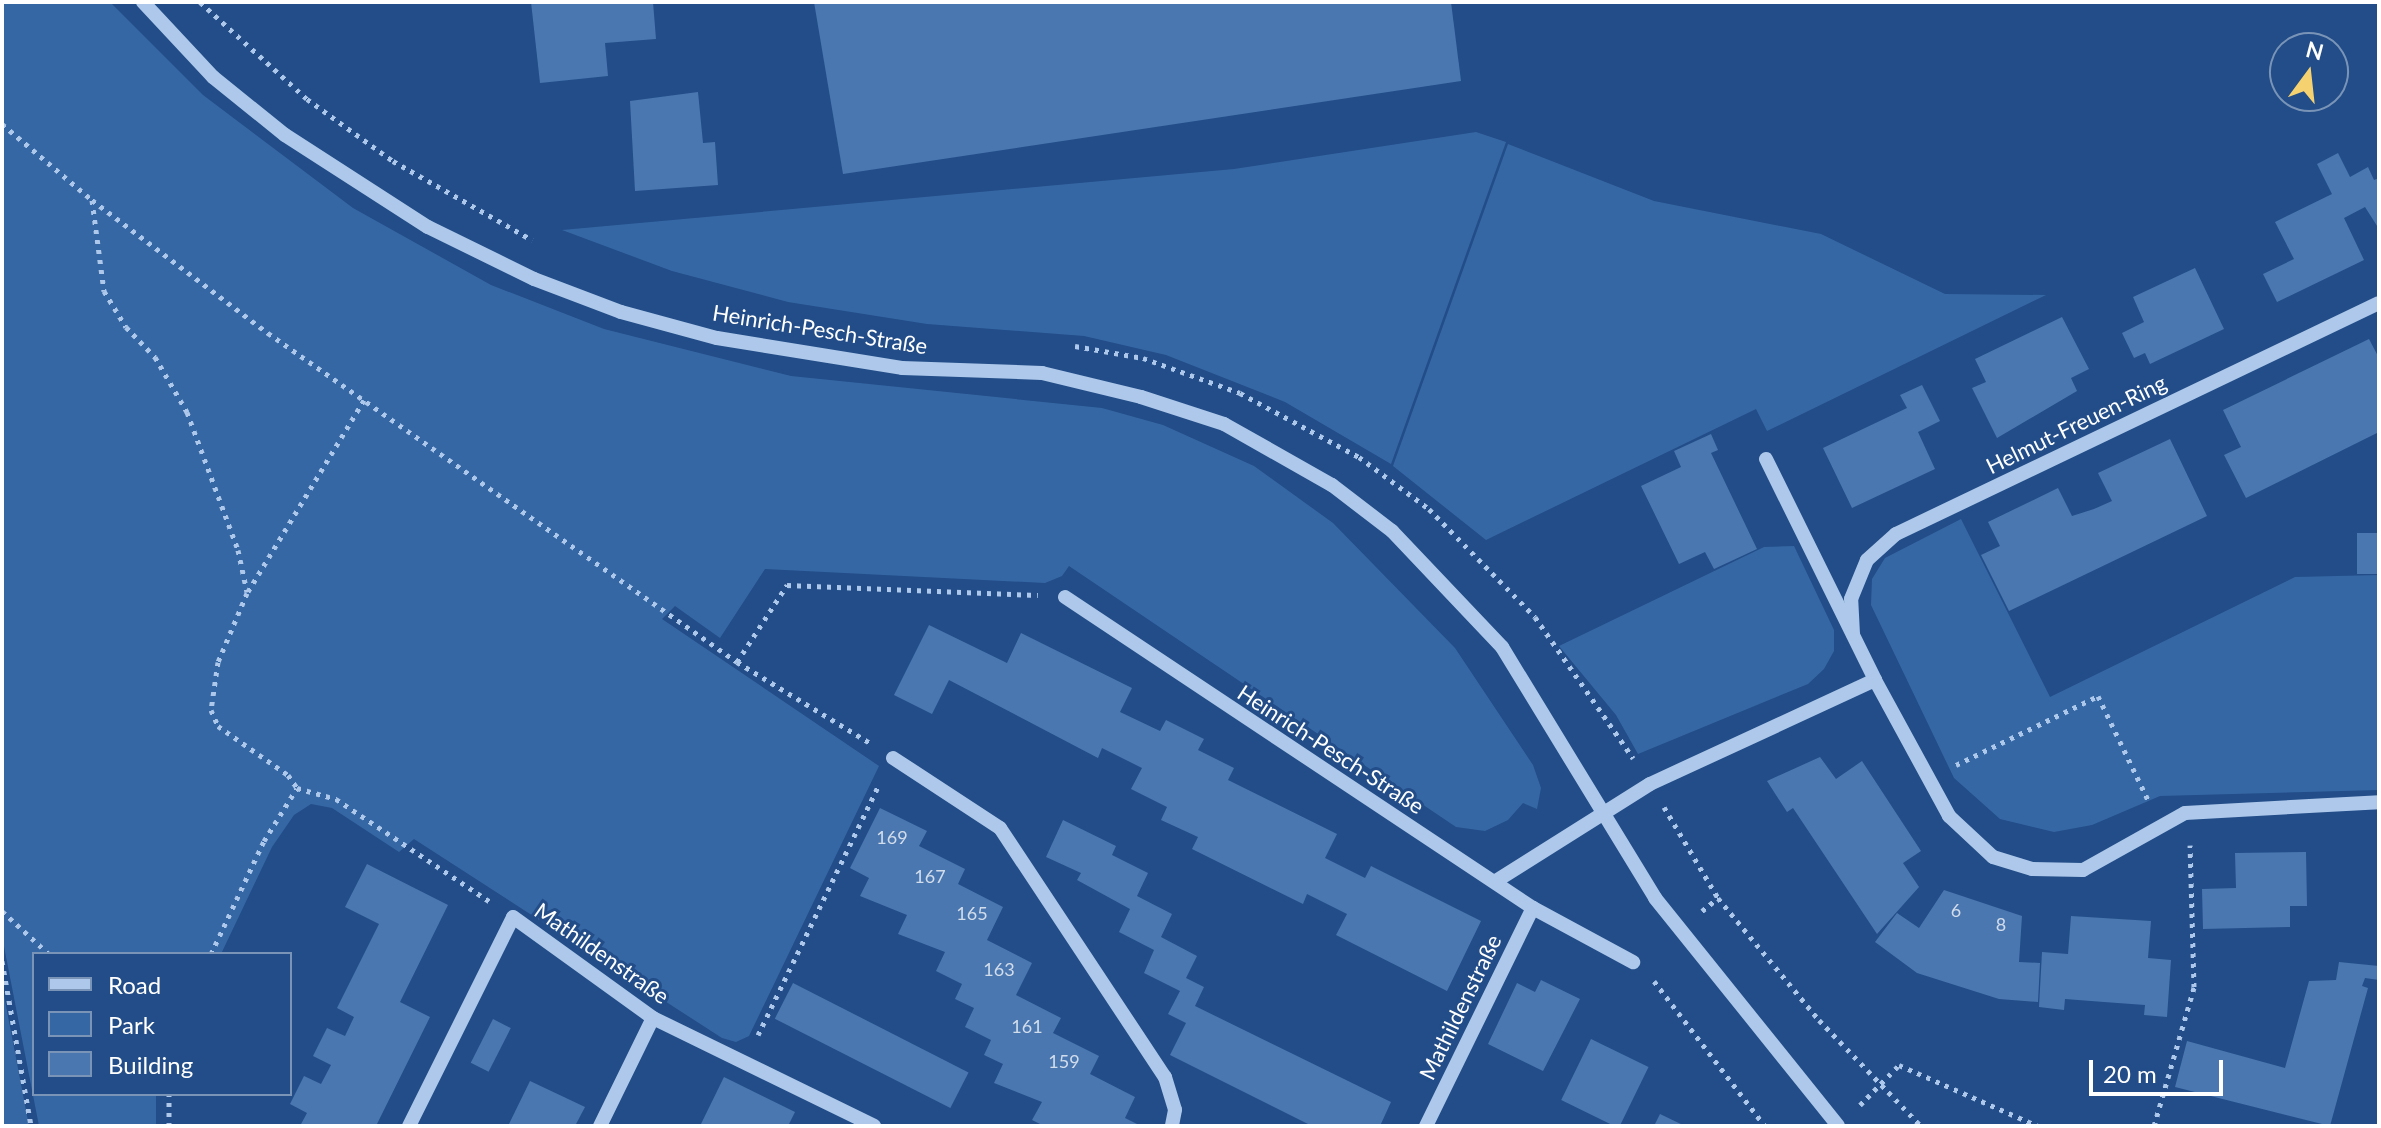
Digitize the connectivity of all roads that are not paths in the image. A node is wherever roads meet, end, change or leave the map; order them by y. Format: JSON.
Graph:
{"nodes":[{"id":1,"x":143,"y":2,"type":"edge"},
{"id":2,"x":2379,"y":303,"type":"edge"},
{"id":3,"x":1766,"y":459,"type":"dead end"},
{"id":4,"x":1065,"y":597,"type":"road end"},
{"id":5,"x":1853,"y":634,"type":"junction"},
{"id":6,"x":1875,"y":680,"type":"junction"},
{"id":7,"x":893,"y":758,"type":"road end"},
{"id":8,"x":2379,"y":802,"type":"edge"},
{"id":9,"x":1601,"y":812,"type":"junction"},
{"id":10,"x":1496,"y":881,"type":"junction"},
{"id":11,"x":1533,"y":908,"type":"junction"},
{"id":12,"x":1633,"y":962,"type":"road end"},
{"id":13,"x":653,"y":1018,"type":"junction"},
{"id":14,"x":409,"y":1126,"type":"edge"},
{"id":15,"x":600,"y":1126,"type":"edge"},
{"id":16,"x":874,"y":1126,"type":"edge"},
{"id":17,"x":1172,"y":1126,"type":"edge"},
{"id":18,"x":1426,"y":1126,"type":"edge"},
{"id":19,"x":1838,"y":1126,"type":"edge"}],
"edges":[{"from":1,"to":9,"type":"street","name":"Heinrich-Pesch-Straße"},
{"from":2,"to":5,"type":"street","name":"Helmut-Freuen-Ring"},
{"from":3,"to":5,"type":"street","name":"Helmut-Freuen-Ring"},
{"from":4,"to":10,"type":"street","name":"Heinrich-Pesch-Straße"},
{"from":5,"to":6,"type":"street","name":"Helmut-Freuen-Ring"},
{"from":6,"to":8,"type":"street","name":"Helmut-Freuen-Ring"},
{"from":6,"to":9,"type":"street"},
{"from":7,"to":17,"type":"street"},
{"from":9,"to":10,"type":"street"},
{"from":9,"to":19,"type":"street","name":"Heinrich-Pesch-Straße"},
{"from":10,"to":11,"type":"street","name":"Heinrich-Pesch-Straße"},
{"from":11,"to":12,"type":"street","name":"Heinrich-Pesch-Straße"},
{"from":11,"to":18,"type":"street","name":"Mathildenstraße"},
{"from":13,"to":14,"type":"street","name":"Mathildenstraße"},
{"from":13,"to":15,"type":"street"},
{"from":13,"to":16,"type":"street","name":"Mathildenstraße"}]}
